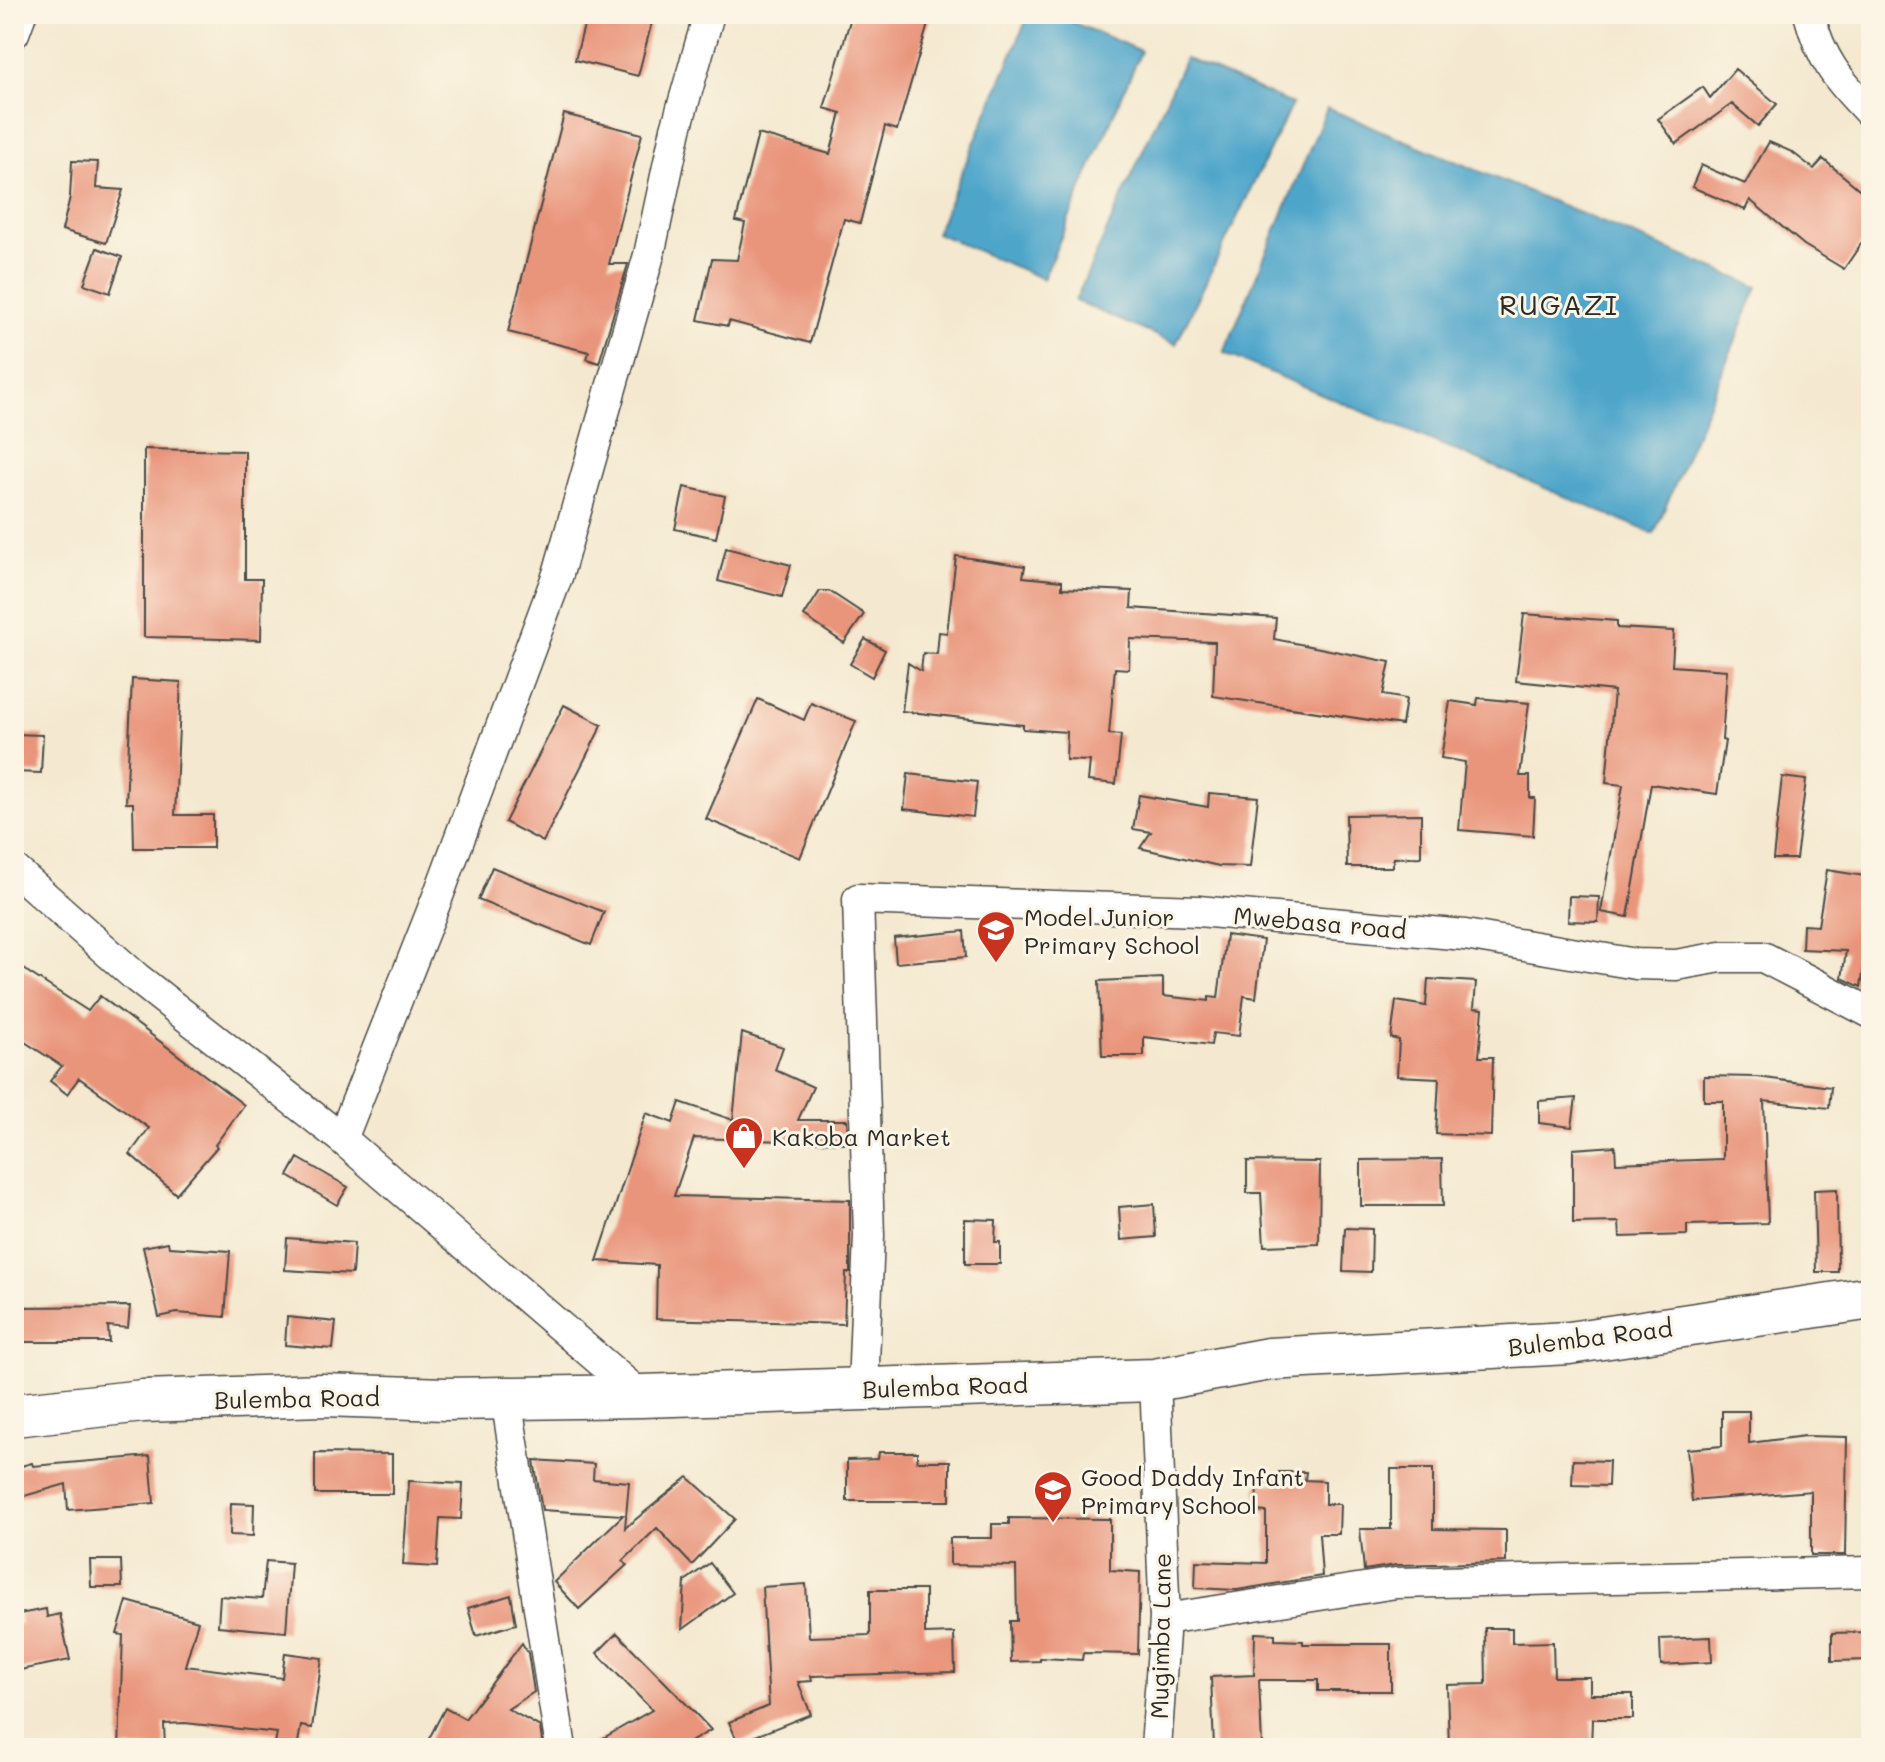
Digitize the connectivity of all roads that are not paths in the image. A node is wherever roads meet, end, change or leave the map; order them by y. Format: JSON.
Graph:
{"nodes":[{"id":1,"x":20,"y":14,"type":"edge"},
{"id":2,"x":709,"y":14,"type":"edge"},
{"id":3,"x":1809,"y":14,"type":"edge"},
{"id":4,"x":14,"y":33,"type":"edge"},
{"id":5,"x":1871,"y":114,"type":"edge"},
{"id":6,"x":14,"y":869,"type":"edge"},
{"id":7,"x":1871,"y":1013,"type":"edge"},
{"id":8,"x":342,"y":1139,"type":"junction"},
{"id":9,"x":1871,"y":1298,"type":"edge"},
{"id":10,"x":1155,"y":1380,"type":"junction"},
{"id":11,"x":863,"y":1389,"type":"junction"},
{"id":12,"x":641,"y":1396,"type":"junction"},
{"id":13,"x":506,"y":1398,"type":"junction"},
{"id":14,"x":14,"y":1415,"type":"edge"},
{"id":15,"x":1871,"y":1572,"type":"edge"},
{"id":16,"x":1165,"y":1619,"type":"junction"},
{"id":17,"x":561,"y":1748,"type":"edge"},
{"id":18,"x":1156,"y":1748,"type":"edge"}],
"edges":[{"from":1,"to":4,"type":"street"},
{"from":2,"to":8,"type":"street"},
{"from":3,"to":5,"type":"street"},
{"from":6,"to":8,"type":"street"},
{"from":7,"to":11,"type":"street","name":"Mwebasa road"},
{"from":8,"to":12,"type":"street"},
{"from":9,"to":10,"type":"main road","name":"Bulemba Road"},
{"from":10,"to":11,"type":"main road","name":"Bulemba Road"},
{"from":10,"to":16,"type":"street","name":"Mugimba Lane"},
{"from":11,"to":12,"type":"main road","name":"Bulemba Road"},
{"from":12,"to":13,"type":"main road","name":"Bulemba Road"},
{"from":13,"to":14,"type":"main road","name":"Bulemba Road"},
{"from":13,"to":17,"type":"street"},
{"from":15,"to":16,"type":"street"},
{"from":16,"to":18,"type":"street","name":"Mugimba Lane"}]}
